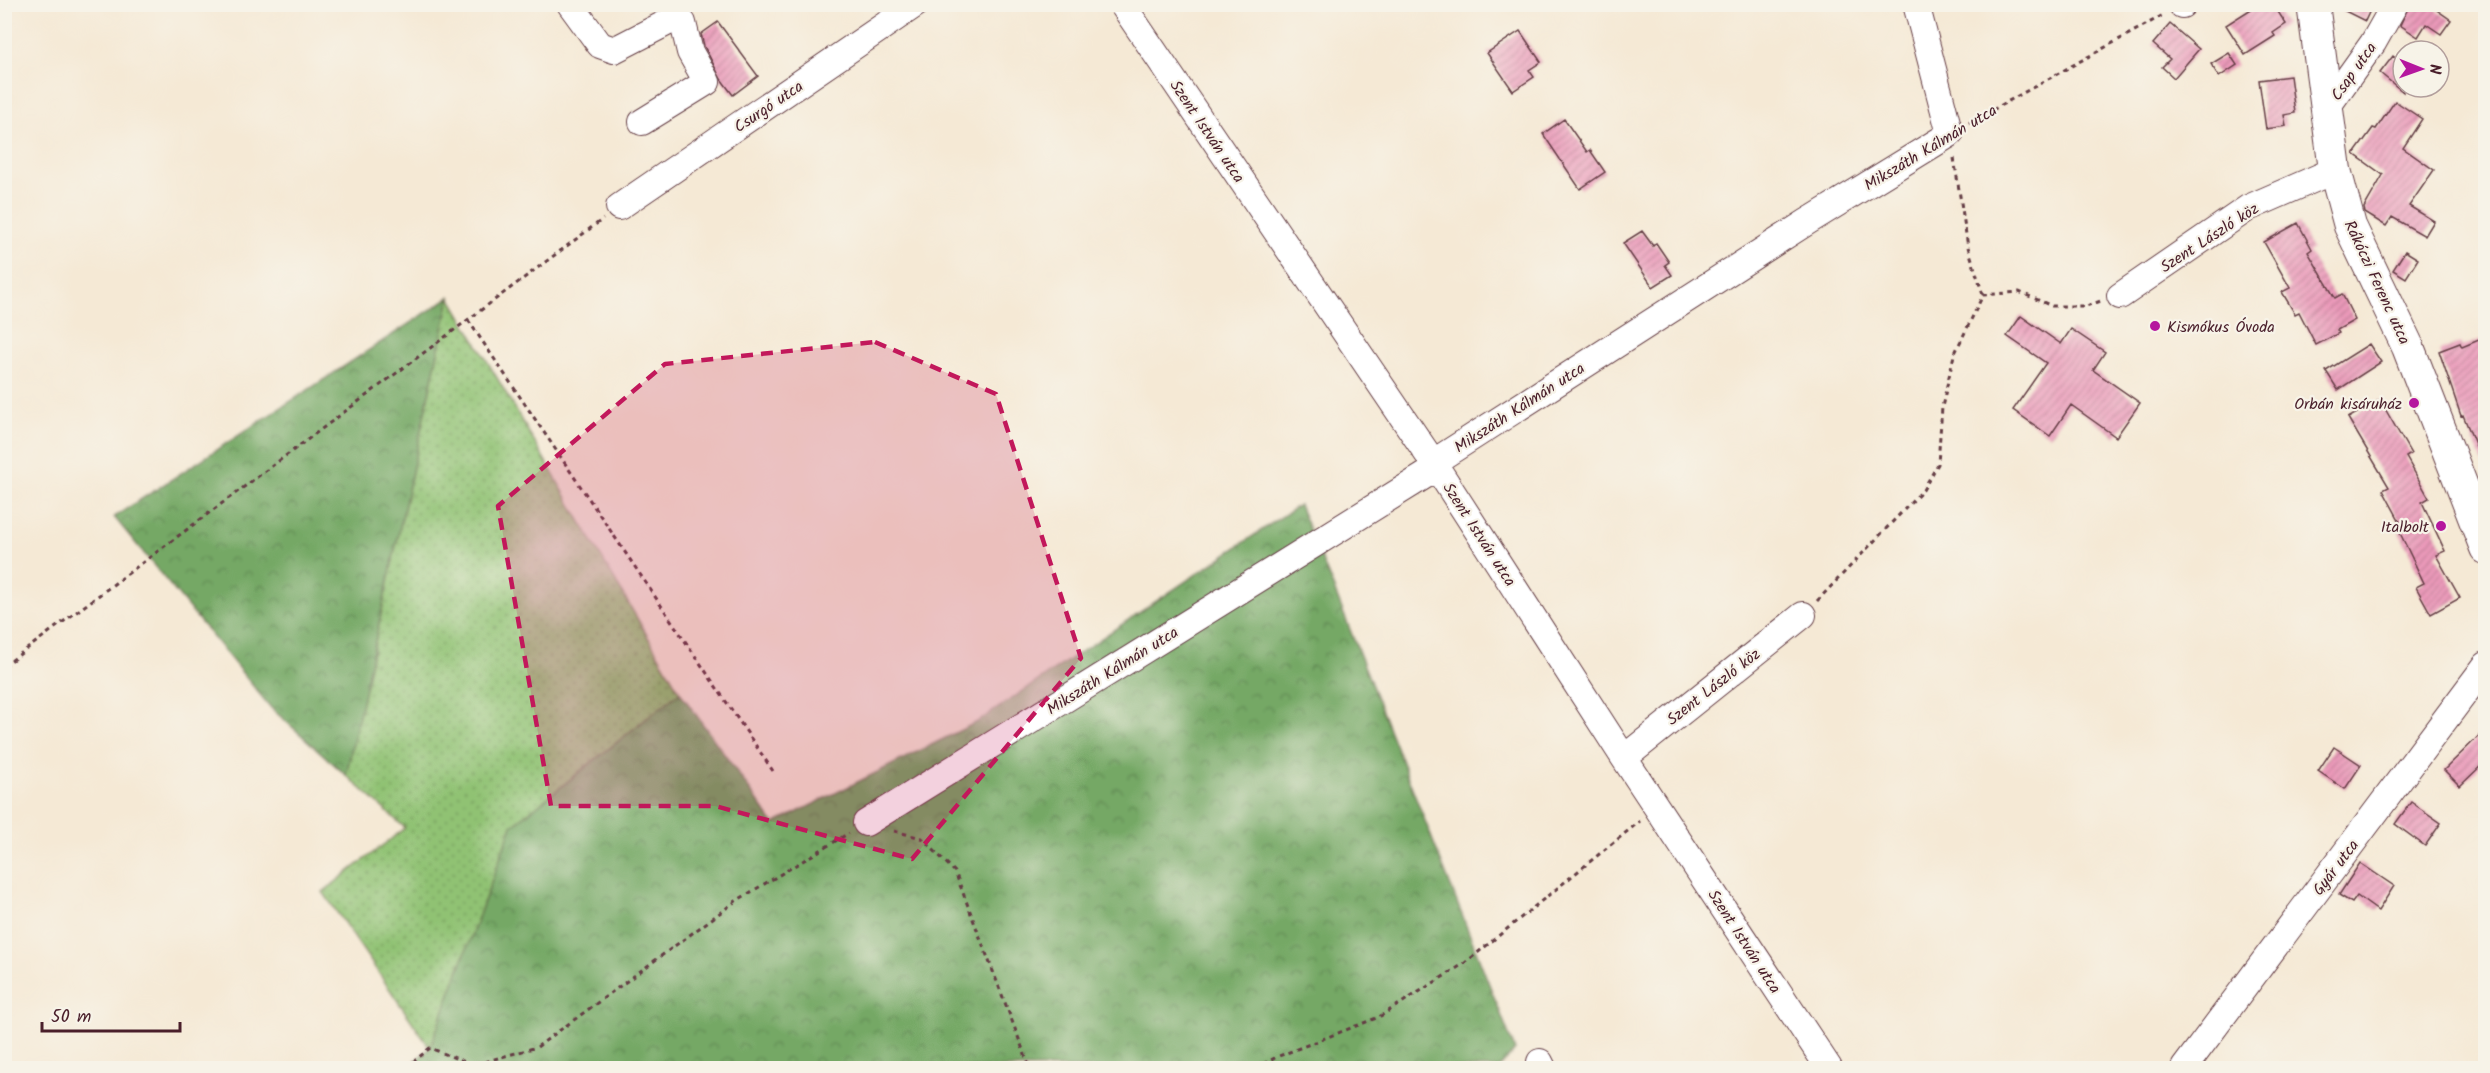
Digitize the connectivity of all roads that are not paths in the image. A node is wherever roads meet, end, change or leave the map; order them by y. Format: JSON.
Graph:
{"nodes":[{"id":1,"x":570,"y":4,"type":"edge"},
{"id":2,"x":916,"y":4,"type":"edge"},
{"id":3,"x":1122,"y":4,"type":"edge"},
{"id":4,"x":1916,"y":4,"type":"edge"},
{"id":5,"x":2313,"y":4,"type":"edge"},
{"id":6,"x":2395,"y":4,"type":"edge"},
{"id":7,"x":673,"y":12,"type":"edge"},
{"id":8,"x":2328,"y":106,"type":"junction"},
{"id":9,"x":642,"y":122,"type":"dead end"},
{"id":10,"x":2335,"y":170,"type":"junction"},
{"id":11,"x":619,"y":207,"type":"road end"},
{"id":12,"x":2120,"y":296,"type":"road end"},
{"id":13,"x":1435,"y":465,"type":"junction"},
{"id":14,"x":2486,"y":548,"type":"edge"},
{"id":15,"x":1803,"y":615,"type":"road end"},
{"id":16,"x":2486,"y":665,"type":"edge"},
{"id":17,"x":1624,"y":758,"type":"junction"},
{"id":18,"x":866,"y":824,"type":"road end"},
{"id":19,"x":1829,"y":1068,"type":"edge"},
{"id":20,"x":2184,"y":1068,"type":"edge"}],
"edges":[{"from":1,"to":7,"type":"street"},
{"from":2,"to":11,"type":"street","name":"Csurgó utca"},
{"from":3,"to":13,"type":"street","name":"Szent István utca"},
{"from":4,"to":13,"type":"street","name":"Mikszáth Kálmán utca"},
{"from":5,"to":8,"type":"main road","name":"Rákóczi Ferenc utca"},
{"from":6,"to":8,"type":"street","name":"Csap utca"},
{"from":7,"to":9,"type":"street"},
{"from":8,"to":10,"type":"main road","name":"Rákóczi Ferenc utca"},
{"from":10,"to":12,"type":"street","name":"Szent László köz"},
{"from":10,"to":14,"type":"main road","name":"Rákóczi Ferenc utca"},
{"from":13,"to":17,"type":"street","name":"Szent István utca"},
{"from":13,"to":18,"type":"street","name":"Mikszáth Kálmán utca"},
{"from":15,"to":17,"type":"street","name":"Szent László köz"},
{"from":16,"to":20,"type":"street","name":"Gyár utca"},
{"from":17,"to":19,"type":"street","name":"Szent István utca"}]}
